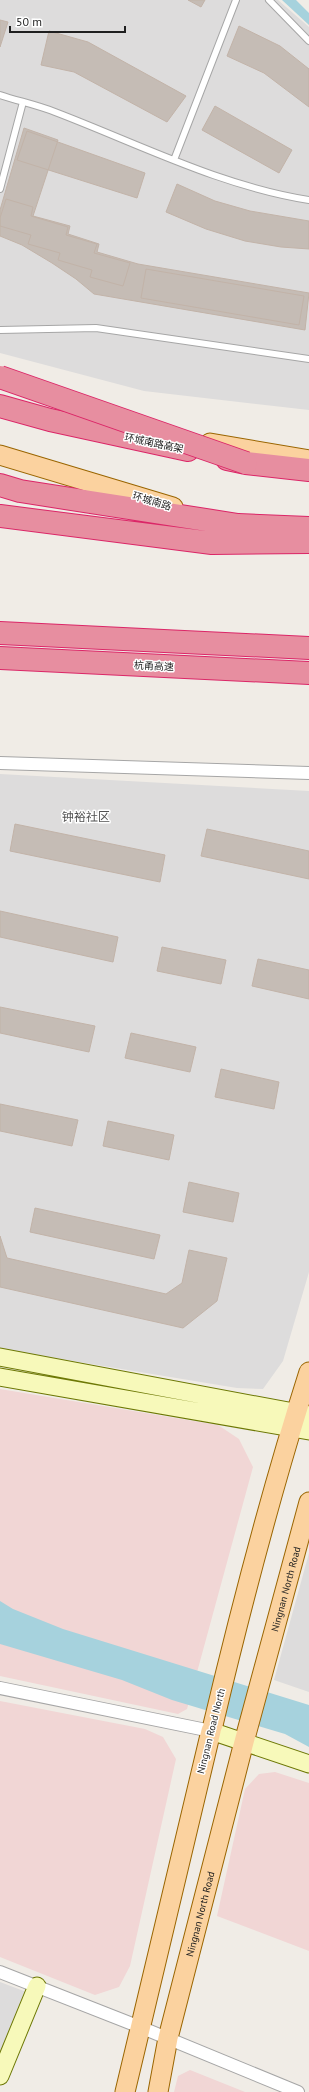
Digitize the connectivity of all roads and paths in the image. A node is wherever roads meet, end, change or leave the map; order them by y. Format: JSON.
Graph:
{"nodes":[{"id":1,"x":236,"y":0,"type":"edge"},
{"id":2,"x":269,"y":0,"type":"edge"},
{"id":3,"x":309,"y":41,"type":"edge"},
{"id":4,"x":0,"y":95,"type":"edge"},
{"id":5,"x":23,"y":102,"type":"junction"},
{"id":6,"x":174,"y":160,"type":"junction"},
{"id":7,"x":0,"y":189,"type":"edge"},
{"id":8,"x":309,"y":200,"type":"edge"},
{"id":9,"x":0,"y":330,"type":"edge"},
{"id":10,"x":309,"y":359,"type":"edge"},
{"id":11,"x":0,"y":377,"type":"edge"},
{"id":12,"x":0,"y":398,"type":"edge"},
{"id":13,"x":0,"y":406,"type":"edge"},
{"id":14,"x":0,"y":455,"type":"edge"},
{"id":15,"x":309,"y":460,"type":"edge"},
{"id":16,"x":246,"y":463,"type":"junction"},
{"id":17,"x":309,"y":470,"type":"edge"},
{"id":18,"x":0,"y":485,"type":"edge"},
{"id":19,"x":0,"y":516,"type":"edge"},
{"id":20,"x":309,"y":522,"type":"edge"},
{"id":21,"x":0,"y":526,"type":"edge"},
{"id":22,"x":309,"y":528,"type":"edge"},
{"id":23,"x":107,"y":531,"type":"junction"},
{"id":24,"x":309,"y":542,"type":"edge"},
{"id":25,"x":0,"y":633,"type":"edge"},
{"id":26,"x":309,"y":648,"type":"edge"},
{"id":27,"x":0,"y":658,"type":"edge"},
{"id":28,"x":309,"y":673,"type":"edge"},
{"id":29,"x":0,"y":763,"type":"edge"},
{"id":30,"x":309,"y":773,"type":"edge"},
{"id":31,"x":0,"y":1357,"type":"edge"},
{"id":32,"x":309,"y":1372,"type":"edge"},
{"id":33,"x":0,"y":1377,"type":"edge"},
{"id":34,"x":301,"y":1422,"type":"edge"},
{"id":35,"x":309,"y":1502,"type":"edge"},
{"id":36,"x":0,"y":1688,"type":"edge"},
{"id":37,"x":212,"y":1728,"type":"junction"},
{"id":38,"x":244,"y":1740,"type":"junction"},
{"id":39,"x":309,"y":1764,"type":"edge"},
{"id":40,"x":0,"y":1972,"type":"edge"},
{"id":41,"x":37,"y":1986,"type":"junction"},
{"id":42,"x":140,"y":2026,"type":"junction"},
{"id":43,"x":168,"y":2038,"type":"junction"},
{"id":44,"x":0,"y":2076,"type":"edge"},
{"id":45,"x":125,"y":2092,"type":"edge"},
{"id":46,"x":158,"y":2092,"type":"edge"},
{"id":47,"x":298,"y":2092,"type":"edge"}],
"edges":[{"from":1,"to":6,"type":"lane"},
{"from":2,"to":3,"type":"lane"},
{"from":4,"to":5,"type":"lane"},
{"from":5,"to":6,"type":"lane"},
{"from":5,"to":7,"type":"lane"},
{"from":6,"to":8,"type":"lane"},
{"from":9,"to":10,"type":"lane"},
{"from":11,"to":16,"type":"highway","bridge":true},
{"from":12,"to":15,"type":"main road"},
{"from":13,"to":16,"type":"highway","name":"环城南路高架","bridge":true},
{"from":14,"to":20,"type":"main road","name":"环城南路"},
{"from":16,"to":17,"type":"highway","name":"环城南路高架"},
{"from":18,"to":22,"type":"highway"},
{"from":19,"to":23,"type":"highway"},
{"from":21,"to":23,"type":"highway"},
{"from":23,"to":24,"type":"highway"},
{"from":25,"to":26,"type":"highway"},
{"from":27,"to":28,"type":"highway","name":"杭甬高速"},
{"from":29,"to":30,"type":"street"},
{"from":31,"to":34,"type":"street"},
{"from":32,"to":34,"type":"main road","name":"Ningnan Road North"},
{"from":33,"to":34,"type":"street"},
{"from":34,"to":37,"type":"main road","name":"Ningnan Road North"},
{"from":35,"to":38,"type":"main road","name":"Ningnan North Road"},
{"from":36,"to":37,"type":"street"},
{"from":37,"to":38,"type":"street"},
{"from":37,"to":42,"type":"main road","name":"Ningnan Road North"},
{"from":38,"to":39,"type":"street"},
{"from":38,"to":43,"type":"main road","name":"Ningnan North Road"},
{"from":40,"to":41,"type":"street"},
{"from":41,"to":42,"type":"street"},
{"from":41,"to":44,"type":"street"},
{"from":42,"to":43,"type":"street"},
{"from":42,"to":45,"type":"main road","name":"Ningnan Road North"},
{"from":43,"to":46,"type":"main road","name":"Ningnan North Road"},
{"from":43,"to":47,"type":"street"}]}
